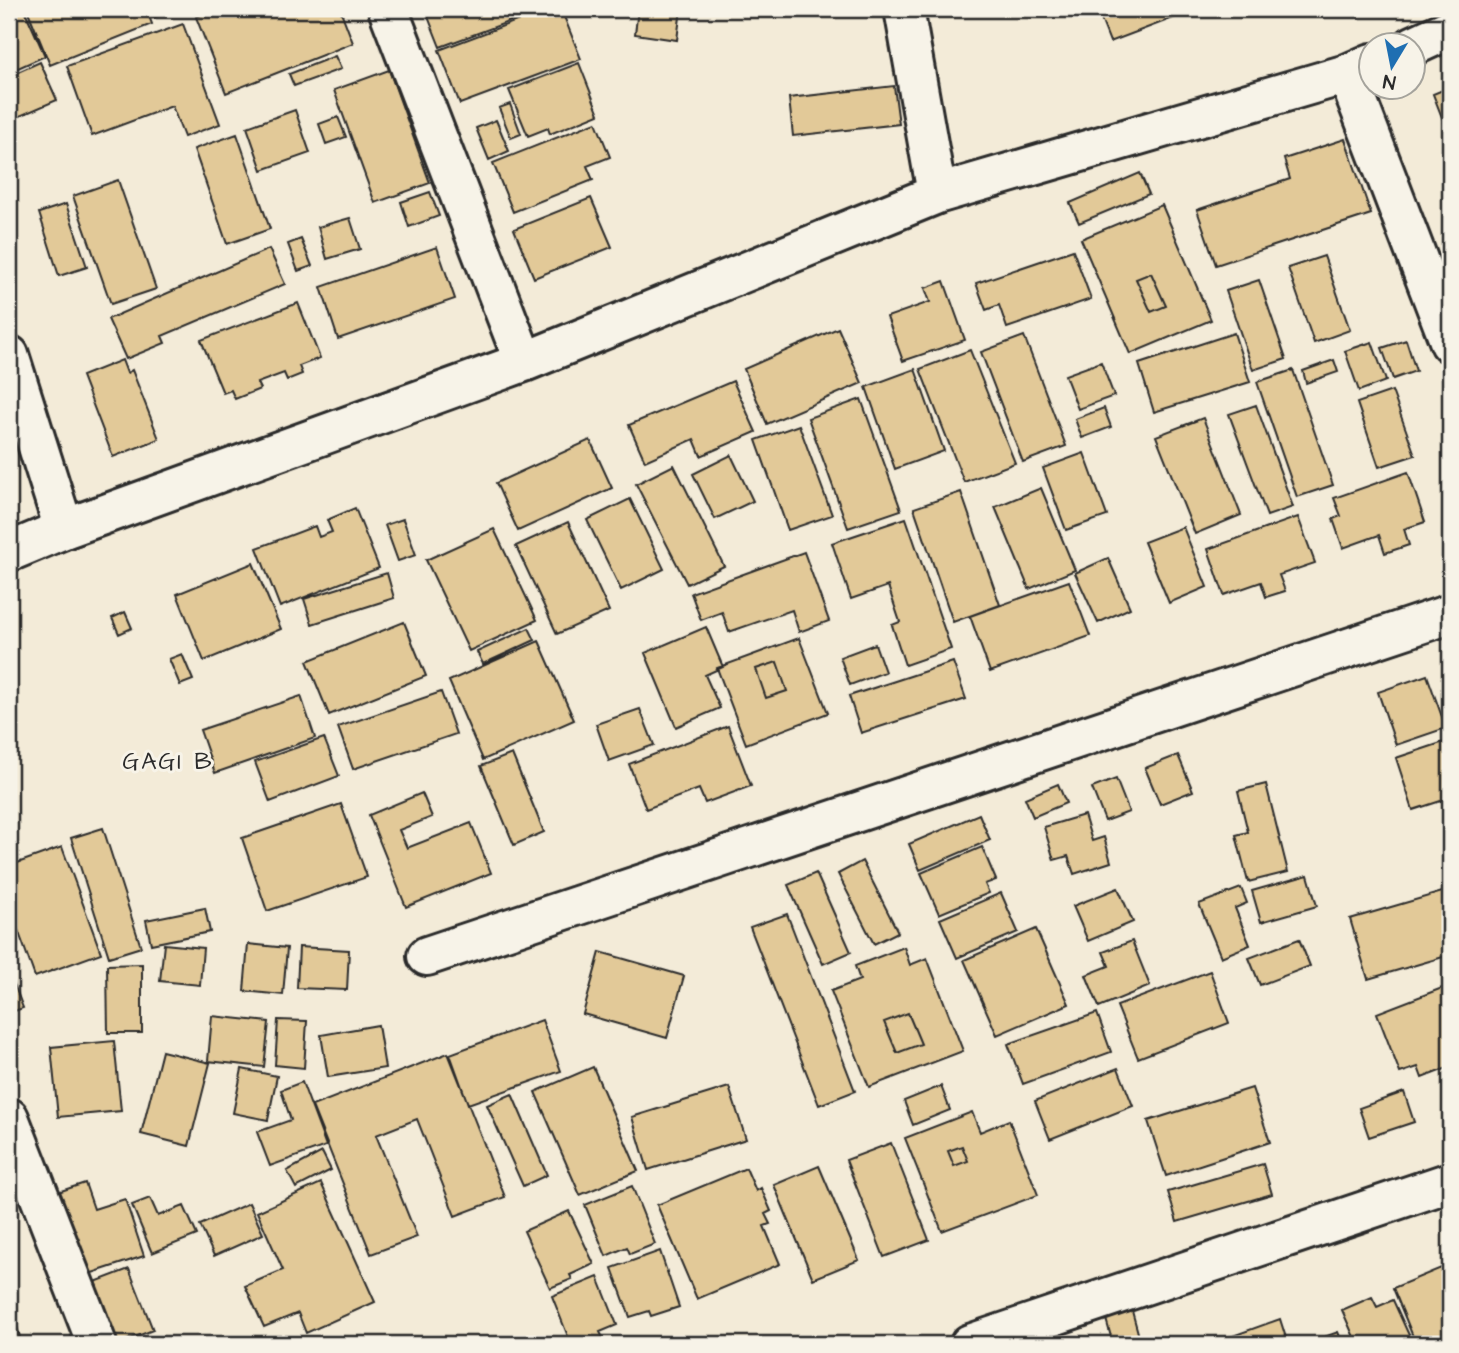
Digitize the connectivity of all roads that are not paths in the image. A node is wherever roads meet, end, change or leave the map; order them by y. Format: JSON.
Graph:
{"nodes":[{"id":1,"x":388,"y":9,"type":"edge"},
{"id":2,"x":904,"y":9,"type":"edge"},
{"id":3,"x":1450,"y":29,"type":"edge"},
{"id":4,"x":1428,"y":39,"type":"edge"},
{"id":5,"x":1358,"y":69,"type":"edge"},
{"id":6,"x":1370,"y":102,"type":"edge"},
{"id":7,"x":937,"y":194,"type":"junction"},
{"id":8,"x":1450,"y":343,"type":"edge"},
{"id":9,"x":9,"y":355,"type":"edge"},
{"id":10,"x":524,"y":362,"type":"junction"},
{"id":11,"x":64,"y":528,"type":"junction"},
{"id":12,"x":9,"y":552,"type":"edge"},
{"id":13,"x":1450,"y":614,"type":"edge"},
{"id":14,"x":427,"y":956,"type":"dead end"},
{"id":15,"x":9,"y":1118,"type":"edge"},
{"id":16,"x":1450,"y":1182,"type":"edge"},
{"id":17,"x":97,"y":1344,"type":"edge"},
{"id":18,"x":970,"y":1344,"type":"edge"}],
"edges":[{"from":1,"to":10,"type":"street"},
{"from":2,"to":7,"type":"street"},
{"from":3,"to":4,"type":"street"},
{"from":5,"to":7,"type":"street"},
{"from":6,"to":8,"type":"street"},
{"from":7,"to":10,"type":"street"},
{"from":9,"to":11,"type":"street"},
{"from":10,"to":11,"type":"street"},
{"from":11,"to":12,"type":"street"},
{"from":13,"to":14,"type":"street"},
{"from":15,"to":17,"type":"street"},
{"from":16,"to":18,"type":"street"}]}
